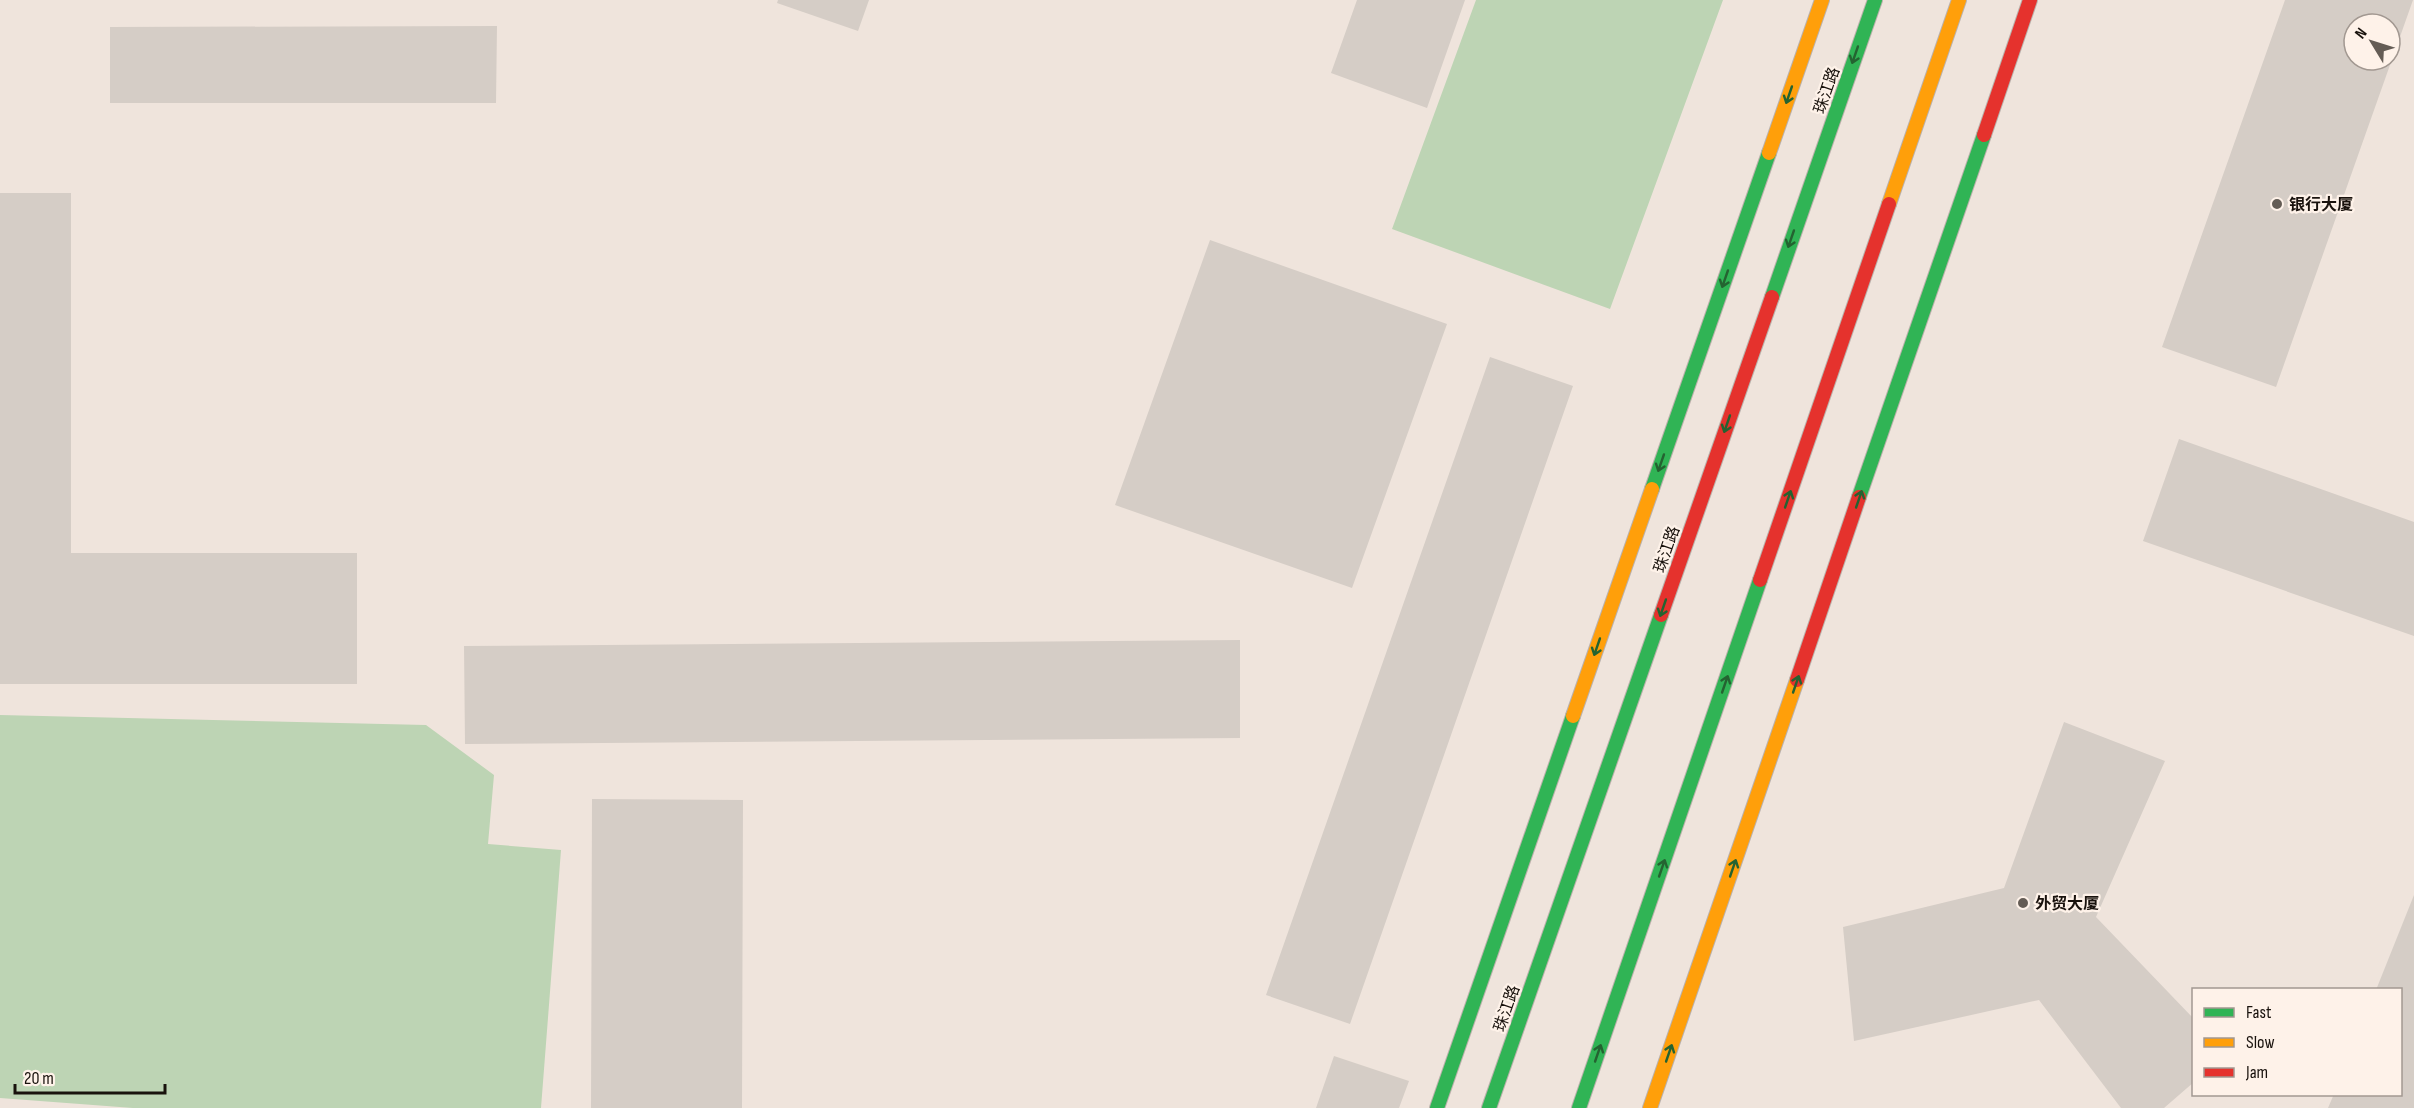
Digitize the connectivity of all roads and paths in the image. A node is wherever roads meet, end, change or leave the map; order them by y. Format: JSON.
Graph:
{"nodes":[{"id":1,"x":1822,"y":0,"type":"edge"},
{"id":2,"x":1875,"y":0,"type":"edge"},
{"id":3,"x":1959,"y":0,"type":"edge"},
{"id":4,"x":2030,"y":0,"type":"edge"},
{"id":5,"x":1437,"y":1108,"type":"edge"},
{"id":6,"x":1489,"y":1108,"type":"edge"},
{"id":7,"x":1580,"y":1108,"type":"edge"},
{"id":8,"x":1650,"y":1108,"type":"edge"}],
"edges":[{"from":1,"to":5,"type":"main road","name":"珠江路","one_way":true},
{"from":2,"to":6,"type":"main road","name":"珠江路","one_way":true},
{"from":7,"to":3,"type":"main road","one_way":true},
{"from":8,"to":4,"type":"main road","one_way":true}]}
